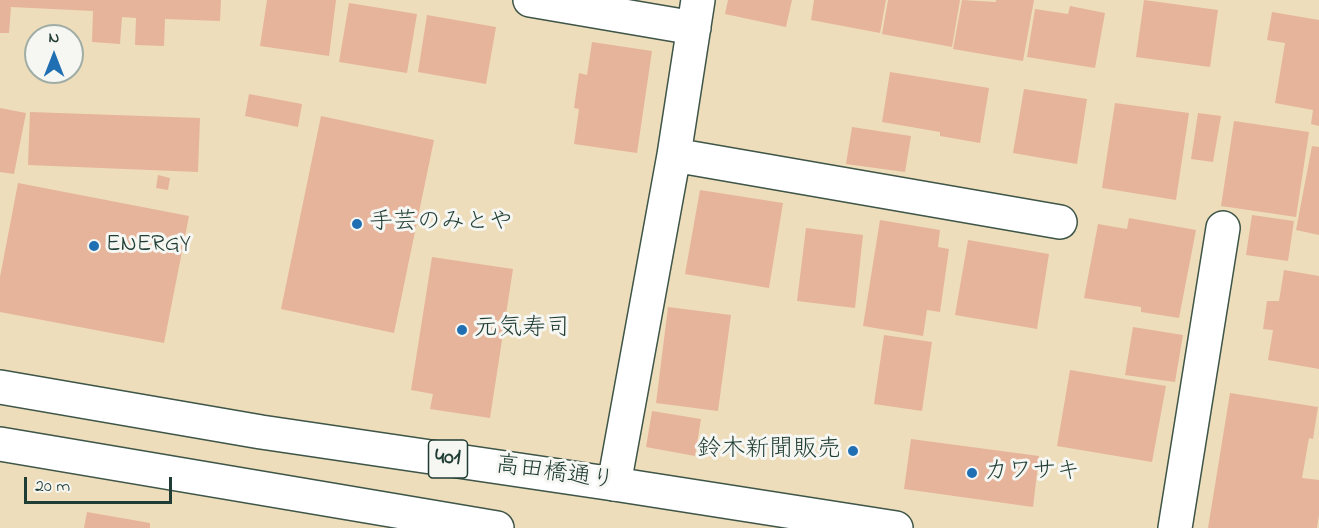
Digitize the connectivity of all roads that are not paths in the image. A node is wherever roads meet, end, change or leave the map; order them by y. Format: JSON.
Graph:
{"nodes":[{"id":1,"x":530,"y":0,"type":"edge"},
{"id":2,"x":696,"y":14,"type":"edge"},
{"id":3,"x":674,"y":155,"type":"junction"},
{"id":4,"x":1060,"y":222,"type":"dead end"},
{"id":5,"x":1223,"y":228,"type":"dead end"},
{"id":6,"x":0,"y":387,"type":"edge"},
{"id":7,"x":0,"y":444,"type":"edge"},
{"id":8,"x":614,"y":484,"type":"junction"},
{"id":9,"x":497,"y":528,"type":"edge"},
{"id":10,"x":896,"y":528,"type":"edge"},
{"id":11,"x":1175,"y":528,"type":"edge"}],
"edges":[{"from":1,"to":2,"type":"main road"},
{"from":2,"to":3,"type":"main road"},
{"from":3,"to":4,"type":"main road"},
{"from":3,"to":8,"type":"main road"},
{"from":5,"to":11,"type":"main road"},
{"from":6,"to":8,"type":"main road","name":"高田橋通り","number":"401"},
{"from":7,"to":9,"type":"main road"},
{"from":8,"to":10,"type":"main road","name":"高田橋通り","number":"401"}]}
